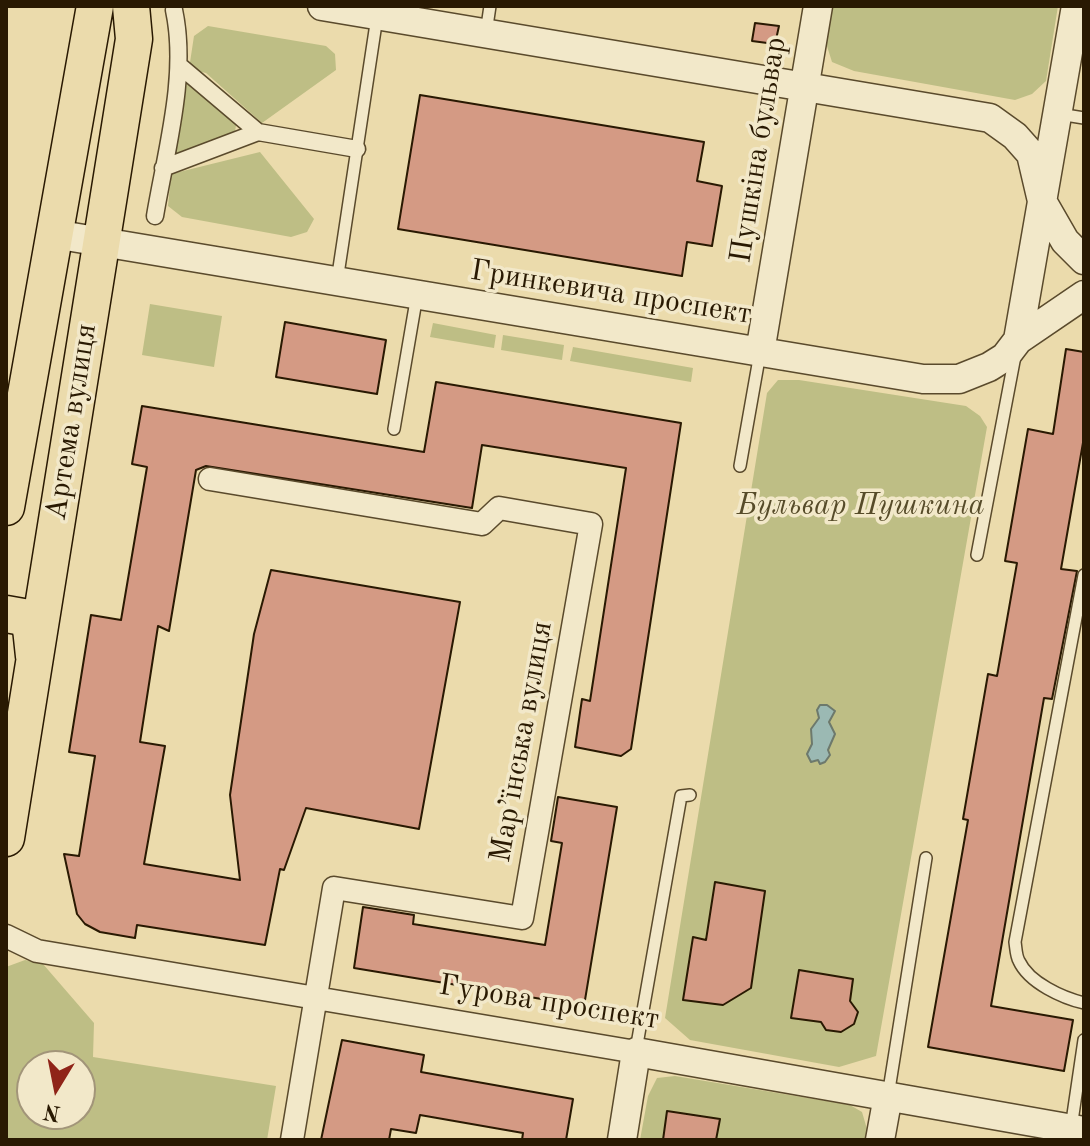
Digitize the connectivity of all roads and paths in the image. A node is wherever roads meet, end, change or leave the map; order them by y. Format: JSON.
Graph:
{"nodes":[{"id":1,"x":131,"y":6,"type":"edge"},
{"id":2,"x":322,"y":6,"type":"edge"},
{"id":3,"x":818,"y":6,"type":"edge"},
{"id":4,"x":1076,"y":6,"type":"edge"},
{"id":5,"x":96,"y":8,"type":"edge"},
{"id":6,"x":174,"y":10,"type":"dead end"},
{"id":7,"x":377,"y":16,"type":"junction"},
{"id":8,"x":488,"y":20,"type":"edge"},
{"id":9,"x":180,"y":66,"type":"junction"},
{"id":10,"x":804,"y":87,"type":"junction"},
{"id":11,"x":1071,"y":116,"type":"edge"},
{"id":12,"x":258,"y":132,"type":"junction"},
{"id":13,"x":357,"y":149,"type":"junction"},
{"id":14,"x":163,"y":168,"type":"junction"},
{"id":15,"x":1042,"y":201,"type":"junction"},
{"id":16,"x":155,"y":216,"type":"dead end"},
{"id":17,"x":54,"y":234,"type":"junction"},
{"id":18,"x":101,"y":242,"type":"junction"},
{"id":19,"x":1084,"y":260,"type":"edge"},
{"id":20,"x":337,"y":281,"type":"junction"},
{"id":21,"x":417,"y":295,"type":"junction"},
{"id":22,"x":1084,"y":295,"type":"edge"},
{"id":23,"x":1018,"y":340,"type":"junction"},
{"id":24,"x":760,"y":352,"type":"junction"},
{"id":25,"x":394,"y":429,"type":"dead end"},
{"id":26,"x":740,"y":466,"type":"dead end"},
{"id":27,"x":210,"y":479,"type":"dead end"},
{"id":28,"x":6,"y":507,"type":"edge"},
{"id":29,"x":977,"y":555,"type":"dead end"},
{"id":30,"x":1084,"y":575,"type":"edge"},
{"id":31,"x":6,"y":614,"type":"edge"},
{"id":32,"x":34,"y":657,"type":"junction"},
{"id":33,"x":690,"y":795,"type":"dead end"},
{"id":34,"x":6,"y":838,"type":"edge"},
{"id":35,"x":926,"y":858,"type":"dead end"},
{"id":36,"x":6,"y":936,"type":"edge"},
{"id":37,"x":315,"y":1000,"type":"junction"},
{"id":38,"x":1084,"y":1003,"type":"edge"},
{"id":39,"x":1084,"y":1040,"type":"edge"},
{"id":40,"x":636,"y":1052,"type":"junction"},
{"id":41,"x":888,"y":1096,"type":"junction"},
{"id":42,"x":1077,"y":1130,"type":"edge"},
{"id":43,"x":292,"y":1140,"type":"edge"},
{"id":44,"x":622,"y":1140,"type":"edge"},
{"id":45,"x":880,"y":1140,"type":"edge"}],
"edges":[{"from":1,"to":18,"type":"main road","name":"Артема вулиця"},
{"from":2,"to":7,"type":"street"},
{"from":3,"to":10,"type":"street","name":"Пушкіна бульвар"},
{"from":4,"to":11,"type":"street"},
{"from":5,"to":17,"type":"main road","name":"Артема вулиця"},
{"from":6,"to":9,"type":"street"},
{"from":7,"to":8,"type":"street"},
{"from":7,"to":13,"type":"lane"},
{"from":8,"to":10,"type":"street"},
{"from":9,"to":12,"type":"street"},
{"from":9,"to":14,"type":"street"},
{"from":10,"to":15,"type":"street"},
{"from":10,"to":24,"type":"street","name":"Пушкіна бульвар"},
{"from":11,"to":15,"type":"street"},
{"from":12,"to":13,"type":"street"},
{"from":12,"to":14,"type":"street"},
{"from":13,"to":20,"type":"lane"},
{"from":14,"to":16,"type":"street"},
{"from":15,"to":19,"type":"street"},
{"from":15,"to":23,"type":"street"},
{"from":17,"to":18,"type":"street","name":"Гринкевича проспект"},
{"from":17,"to":28,"type":"main road","name":"Артема вулиця"},
{"from":18,"to":20,"type":"street","name":"Гринкевича проспект"},
{"from":18,"to":32,"type":"main road","name":"Артема вулиця"},
{"from":20,"to":21,"type":"street","name":"Гринкевича проспект"},
{"from":21,"to":24,"type":"street","name":"Гринкевича проспект"},
{"from":21,"to":25,"type":"lane"},
{"from":22,"to":23,"type":"street","name":"Гринкевича проспект"},
{"from":23,"to":24,"type":"street","name":"Гринкевича проспект"},
{"from":23,"to":29,"type":"lane"},
{"from":24,"to":26,"type":"lane"},
{"from":27,"to":37,"type":"street","name":"Мар’їнська вулиця"},
{"from":30,"to":38,"type":"lane"},
{"from":31,"to":32,"type":"main road"},
{"from":32,"to":34,"type":"main road","name":"Артема вулиця"},
{"from":33,"to":40,"type":"lane"},
{"from":35,"to":41,"type":"lane"},
{"from":36,"to":37,"type":"street","name":"Гурова проспект"},
{"from":37,"to":40,"type":"street","name":"Гурова проспект"},
{"from":37,"to":43,"type":"street","name":"Мар’їнська вулиця"},
{"from":39,"to":42,"type":"lane"},
{"from":40,"to":41,"type":"street","name":"Гурова проспект"},
{"from":40,"to":44,"type":"street"},
{"from":41,"to":42,"type":"street","name":"Гурова проспект"},
{"from":41,"to":45,"type":"street"}]}
